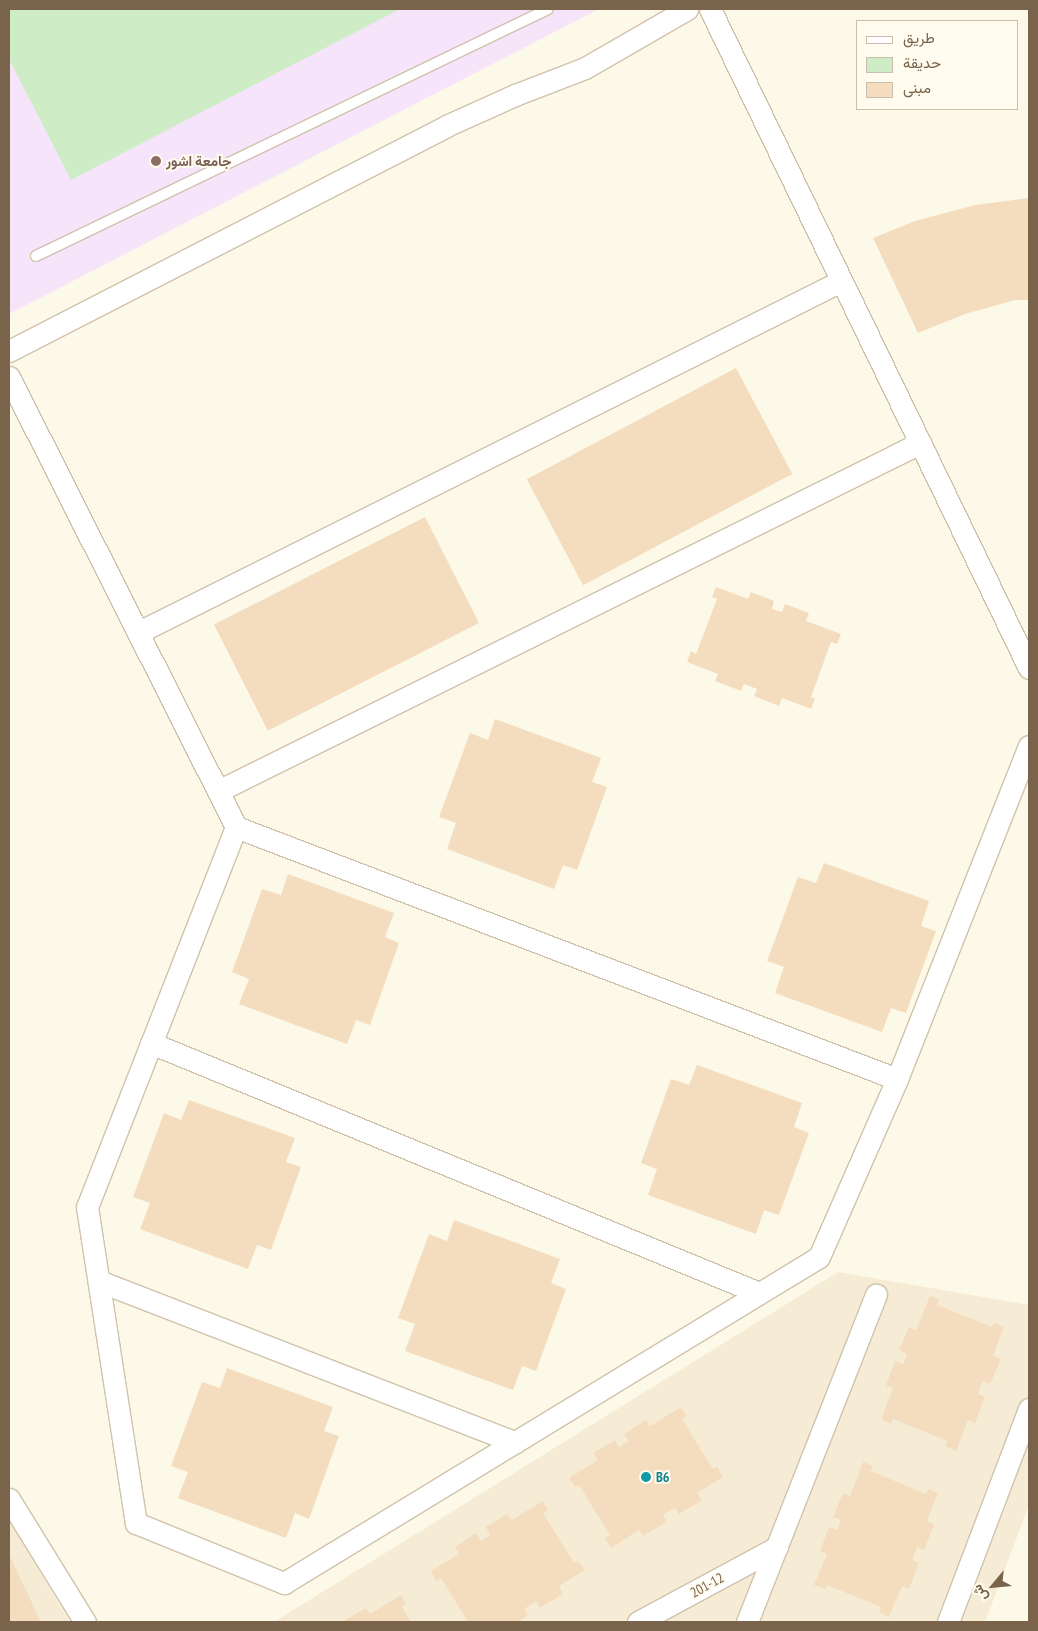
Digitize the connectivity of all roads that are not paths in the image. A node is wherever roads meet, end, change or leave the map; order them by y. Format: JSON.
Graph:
{"nodes":[{"id":1,"x":548,"y":9,"type":"edge"},
{"id":2,"x":687,"y":9,"type":"edge"},
{"id":3,"x":710,"y":9,"type":"edge"},
{"id":4,"x":36,"y":256,"type":"dead end"},
{"id":5,"x":842,"y":281,"type":"junction"},
{"id":6,"x":9,"y":351,"type":"edge"},
{"id":7,"x":9,"y":377,"type":"edge"},
{"id":8,"x":920,"y":443,"type":"junction"},
{"id":9,"x":139,"y":632,"type":"junction"},
{"id":10,"x":1029,"y":668,"type":"edge"},
{"id":11,"x":1029,"y":746,"type":"edge"},
{"id":12,"x":218,"y":791,"type":"junction"},
{"id":13,"x":236,"y":827,"type":"junction"},
{"id":14,"x":151,"y":1043,"type":"junction"},
{"id":15,"x":897,"y":1079,"type":"junction"},
{"id":16,"x":99,"y":1281,"type":"junction"},
{"id":17,"x":759,"y":1294,"type":"junction"},
{"id":18,"x":876,"y":1294,"type":"dead end"},
{"id":19,"x":1029,"y":1409,"type":"edge"},
{"id":20,"x":515,"y":1442,"type":"junction"},
{"id":21,"x":9,"y":1499,"type":"edge"},
{"id":22,"x":777,"y":1547,"type":"junction"},
{"id":23,"x":85,"y":1622,"type":"edge"},
{"id":24,"x":638,"y":1622,"type":"edge"},
{"id":25,"x":747,"y":1622,"type":"edge"},
{"id":26,"x":948,"y":1622,"type":"edge"}],
"edges":[{"from":1,"to":4,"type":"lane"},
{"from":2,"to":6,"type":"street"},
{"from":3,"to":5,"type":"street"},
{"from":5,"to":8,"type":"street"},
{"from":5,"to":9,"type":"street"},
{"from":7,"to":9,"type":"street"},
{"from":8,"to":10,"type":"street"},
{"from":8,"to":12,"type":"street"},
{"from":9,"to":12,"type":"street"},
{"from":11,"to":15,"type":"street"},
{"from":12,"to":13,"type":"street"},
{"from":13,"to":14,"type":"street"},
{"from":13,"to":15,"type":"street"},
{"from":14,"to":16,"type":"street"},
{"from":14,"to":17,"type":"street"},
{"from":15,"to":17,"type":"street"},
{"from":16,"to":20,"type":"street"},
{"from":16,"to":20,"type":"street"},
{"from":17,"to":20,"type":"street"},
{"from":18,"to":22,"type":"street"},
{"from":19,"to":26,"type":"street"},
{"from":21,"to":23,"type":"street"},
{"from":22,"to":24,"type":"street","name":"201-12"},
{"from":22,"to":25,"type":"street"}]}
